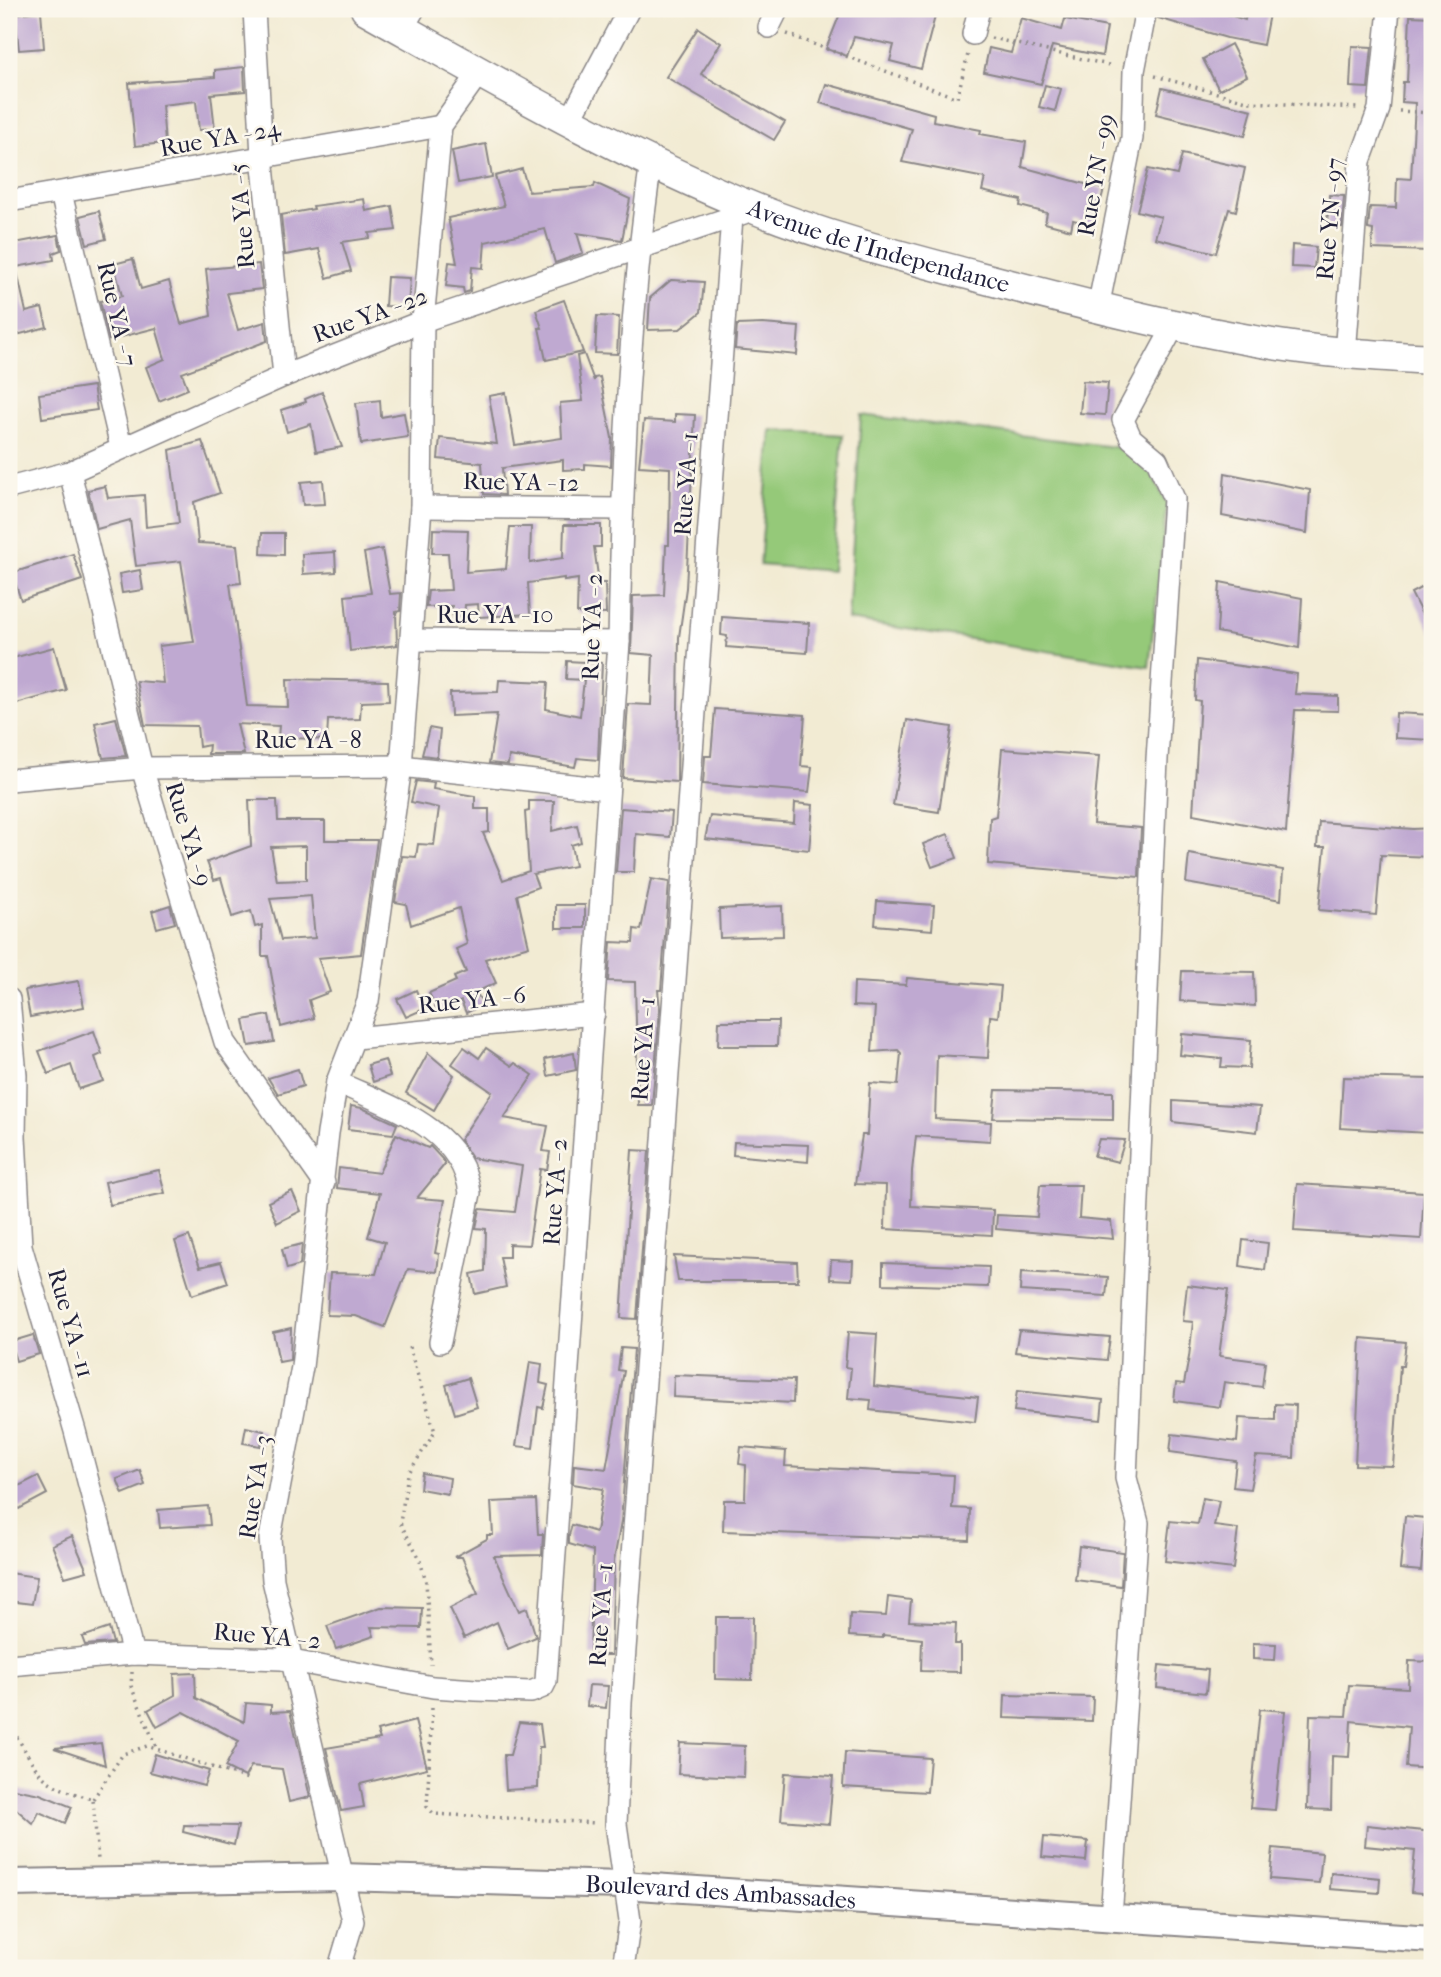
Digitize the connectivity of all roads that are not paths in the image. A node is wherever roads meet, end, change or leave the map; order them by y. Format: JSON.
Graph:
{"nodes":[{"id":1,"x":254,"y":9,"type":"edge"},
{"id":2,"x":366,"y":9,"type":"edge"},
{"id":3,"x":629,"y":9,"type":"edge"},
{"id":4,"x":979,"y":9,"type":"edge"},
{"id":5,"x":1146,"y":9,"type":"edge"},
{"id":6,"x":1389,"y":9,"type":"edge"},
{"id":7,"x":408,"y":19,"type":"edge"},
{"id":8,"x":973,"y":34,"type":"road end"},
{"id":9,"x":479,"y":73,"type":"junction"},
{"id":10,"x":569,"y":122,"type":"junction"},
{"id":11,"x":441,"y":126,"type":"junction"},
{"id":12,"x":262,"y":156,"type":"junction"},
{"id":13,"x":651,"y":162,"type":"junction"},
{"id":14,"x":61,"y":193,"type":"junction"},
{"id":15,"x":9,"y":201,"type":"edge"},
{"id":16,"x":744,"y":213,"type":"junction"},
{"id":17,"x":638,"y":250,"type":"junction"},
{"id":18,"x":1098,"y":308,"type":"junction"},
{"id":19,"x":423,"y":321,"type":"junction"},
{"id":20,"x":1175,"y":324,"type":"junction"},
{"id":21,"x":1345,"y":354,"type":"junction"},
{"id":22,"x":1432,"y":359,"type":"edge"},
{"id":23,"x":284,"y":376,"type":"junction"},
{"id":24,"x":121,"y":447,"type":"junction"},
{"id":25,"x":70,"y":472,"type":"junction"},
{"id":26,"x":9,"y":488,"type":"edge"},
{"id":27,"x":421,"y":507,"type":"junction"},
{"id":28,"x":621,"y":509,"type":"junction"},
{"id":29,"x":412,"y":640,"type":"junction"},
{"id":30,"x":619,"y":642,"type":"junction"},
{"id":31,"x":401,"y":766,"type":"junction"},
{"id":32,"x":142,"y":768,"type":"junction"},
{"id":33,"x":9,"y":780,"type":"edge"},
{"id":34,"x":608,"y":789,"type":"junction"},
{"id":35,"x":9,"y":999,"type":"edge"},
{"id":36,"x":594,"y":1014,"type":"junction"},
{"id":37,"x":355,"y":1038,"type":"junction"},
{"id":38,"x":337,"y":1082,"type":"junction"},
{"id":39,"x":324,"y":1183,"type":"junction"},
{"id":40,"x":440,"y":1342,"type":"dead end"},
{"id":41,"x":133,"y":1654,"type":"junction"},
{"id":42,"x":292,"y":1661,"type":"junction"},
{"id":43,"x":9,"y":1665,"type":"edge"},
{"id":44,"x":340,"y":1877,"type":"junction"},
{"id":45,"x":9,"y":1883,"type":"edge"},
{"id":46,"x":623,"y":1885,"type":"junction"},
{"id":47,"x":1111,"y":1918,"type":"junction"},
{"id":48,"x":1432,"y":1939,"type":"edge"},
{"id":49,"x":339,"y":1968,"type":"edge"},
{"id":50,"x":623,"y":1968,"type":"edge"}],
"edges":[{"from":1,"to":12,"type":"street","name":"Rue YA - 5"},
{"from":2,"to":7,"type":"highway","name":"Avenue de l'Independance"},
{"from":3,"to":10,"type":"street"},
{"from":4,"to":8,"type":"street"},
{"from":5,"to":18,"type":"street","name":"Rue YN - 99"},
{"from":6,"to":21,"type":"street","name":"Rue YN - 97"},
{"from":7,"to":9,"type":"highway","name":"Avenue de l'Independance"},
{"from":9,"to":10,"type":"highway","name":"Avenue de l'Independance"},
{"from":9,"to":11,"type":"street"},
{"from":10,"to":13,"type":"highway","name":"Avenue de l'Independance"},
{"from":11,"to":12,"type":"street","name":"Rue YA - 24"},
{"from":11,"to":19,"type":"street","name":"Rue YA - 3"},
{"from":12,"to":14,"type":"street","name":"Rue YA - 24"},
{"from":12,"to":23,"type":"street","name":"Rue YA - 5"},
{"from":13,"to":16,"type":"highway","name":"Avenue de l'Independance"},
{"from":13,"to":17,"type":"street","name":"Rue YA - 2"},
{"from":14,"to":15,"type":"street","name":"Rue YA - 24"},
{"from":14,"to":24,"type":"street","name":"Rue YA - 7"},
{"from":16,"to":17,"type":"street","name":"Rue YA - 22"},
{"from":16,"to":18,"type":"highway","name":"Avenue de l'Independance"},
{"from":16,"to":46,"type":"street","name":"Rue YA - 1"},
{"from":17,"to":19,"type":"street","name":"Rue YA - 22"},
{"from":17,"to":28,"type":"street","name":"Rue YA - 2"},
{"from":18,"to":20,"type":"highway","name":"Avenue de l'Independance"},
{"from":19,"to":23,"type":"street","name":"Rue YA - 22"},
{"from":19,"to":27,"type":"street","name":"Rue YA - 3"},
{"from":20,"to":21,"type":"highway","name":"Avenue de l'Independance"},
{"from":20,"to":47,"type":"street"},
{"from":21,"to":22,"type":"highway","name":"Avenue de l'Independance"},
{"from":23,"to":24,"type":"street","name":"Rue YA - 22"},
{"from":24,"to":25,"type":"street","name":"Rue YA - 22"},
{"from":25,"to":26,"type":"street","name":"Rue YA - 22"},
{"from":25,"to":32,"type":"street","name":"Rue YA - 9"},
{"from":27,"to":28,"type":"street","name":"Rue YA - 12"},
{"from":27,"to":29,"type":"street","name":"Rue YA - 3"},
{"from":28,"to":30,"type":"street","name":"Rue YA - 2"},
{"from":29,"to":30,"type":"street","name":"Rue YA - 10"},
{"from":29,"to":31,"type":"street","name":"Rue YA - 3"},
{"from":30,"to":34,"type":"street","name":"Rue YA - 2"},
{"from":31,"to":32,"type":"street","name":"Rue YA - 8"},
{"from":31,"to":34,"type":"street","name":"Rue YA - 8"},
{"from":31,"to":37,"type":"street","name":"Rue YA - 3"},
{"from":32,"to":33,"type":"street","name":"Rue YA - 8"},
{"from":32,"to":39,"type":"street","name":"Rue YA - 9"},
{"from":34,"to":36,"type":"street","name":"Rue YA - 2"},
{"from":35,"to":41,"type":"street","name":"Rue YA - 11"},
{"from":36,"to":37,"type":"street","name":"Rue YA - 6"},
{"from":36,"to":42,"type":"street","name":"Rue YA - 2"},
{"from":37,"to":38,"type":"street","name":"Rue YA - 3"},
{"from":38,"to":39,"type":"street","name":"Rue YA - 3"},
{"from":38,"to":40,"type":"street"},
{"from":39,"to":42,"type":"street","name":"Rue YA - 3"},
{"from":41,"to":42,"type":"street","name":"Rue YA - 2"},
{"from":41,"to":43,"type":"street","name":"Rue YA - 2"},
{"from":42,"to":44,"type":"street","name":"Rue YA - 3"},
{"from":44,"to":45,"type":"main road","name":"Boulevard des Ambassades"},
{"from":44,"to":46,"type":"main road","name":"Boulevard des Ambassades"},
{"from":44,"to":49,"type":"street","name":"Rue YA - 3"},
{"from":46,"to":47,"type":"main road","name":"Boulevard des Ambassades"},
{"from":46,"to":50,"type":"street","name":"Rue YA - 1"},
{"from":47,"to":48,"type":"main road","name":"Boulevard des Ambassades"}]}
